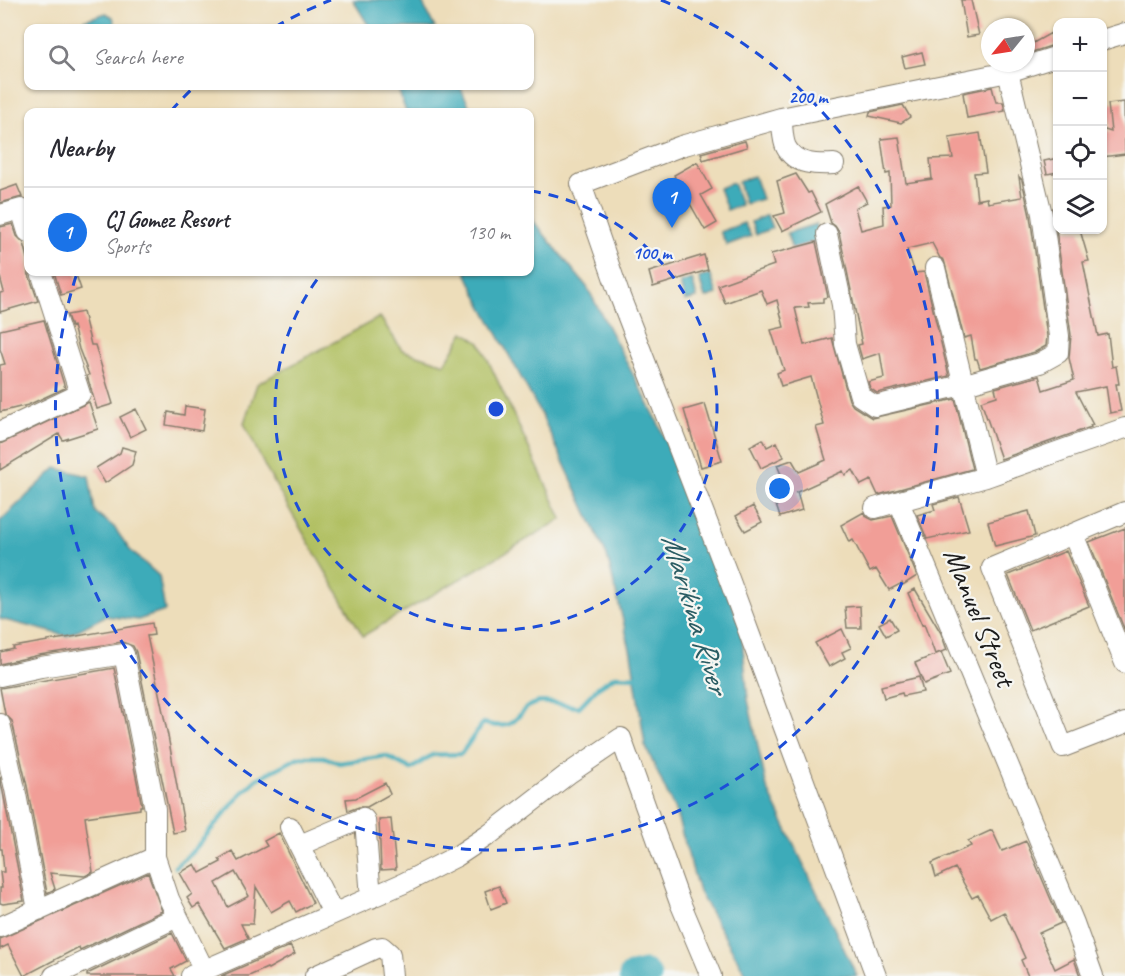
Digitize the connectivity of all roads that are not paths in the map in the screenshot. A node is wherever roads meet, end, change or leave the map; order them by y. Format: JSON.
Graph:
{"nodes":[{"id":1,"x":1125,"y":33,"type":"edge"},
{"id":2,"x":1107,"y":38,"type":"edge"},
{"id":3,"x":1053,"y":58,"type":"edge"},
{"id":4,"x":1035,"y":63,"type":"edge"},
{"id":5,"x":1008,"y":72,"type":"joint"},
{"id":6,"x":781,"y":117,"type":"junction"},
{"id":7,"x":834,"y":164,"type":"dead end"},
{"id":8,"x":0,"y":215,"type":"edge"},
{"id":9,"x":24,"y":219,"type":"edge"},
{"id":10,"x":827,"y":234,"type":"dead end"},
{"id":11,"x":935,"y":268,"type":"dead end"},
{"id":12,"x":42,"y":276,"type":"edge"},
{"id":13,"x":962,"y":385,"type":"junction"},
{"id":14,"x":1125,"y":428,"type":"edge"},
{"id":15,"x":0,"y":432,"type":"edge"},
{"id":16,"x":986,"y":477,"type":"junction"},
{"id":17,"x":900,"y":502,"type":"junction"},
{"id":18,"x":875,"y":508,"type":"dead end"},
{"id":19,"x":1125,"y":512,"type":"edge"},
{"id":20,"x":1073,"y":534,"type":"junction"},
{"id":21,"x":1125,"y":663,"type":"edge"},
{"id":22,"x":0,"y":676,"type":"edge"},
{"id":23,"x":1125,"y":723,"type":"edge"},
{"id":24,"x":0,"y":724,"type":"edge"},
{"id":25,"x":290,"y":827,"type":"dead end"},
{"id":26,"x":300,"y":846,"type":"junction"},
{"id":27,"x":155,"y":857,"type":"junction"},
{"id":28,"x":371,"y":898,"type":"junction"},
{"id":29,"x":38,"y":910,"type":"junction"},
{"id":30,"x":333,"y":913,"type":"junction"},
{"id":31,"x":177,"y":917,"type":"junction"},
{"id":32,"x":0,"y":927,"type":"edge"},
{"id":33,"x":198,"y":973,"type":"edge"},
{"id":34,"x":54,"y":976,"type":"edge"},
{"id":35,"x":315,"y":976,"type":"edge"},
{"id":36,"x":392,"y":976,"type":"edge"},
{"id":37,"x":711,"y":976,"type":"edge"},
{"id":38,"x":876,"y":976,"type":"edge"},
{"id":39,"x":1093,"y":976,"type":"edge"}],
"edges":[{"from":1,"to":2,"type":"street"},
{"from":3,"to":4,"type":"street"},
{"from":5,"to":6,"type":"street"},
{"from":5,"to":13,"type":"street"},
{"from":6,"to":7,"type":"street"},
{"from":6,"to":38,"type":"street"},
{"from":8,"to":9,"type":"street"},
{"from":10,"to":13,"type":"street"},
{"from":11,"to":13,"type":"street"},
{"from":12,"to":15,"type":"street"},
{"from":13,"to":16,"type":"street"},
{"from":14,"to":16,"type":"street"},
{"from":16,"to":17,"type":"street"},
{"from":17,"to":18,"type":"street"},
{"from":17,"to":39,"type":"street","name":"Manuel Street"},
{"from":19,"to":20,"type":"street"},
{"from":20,"to":21,"type":"street"},
{"from":20,"to":23,"type":"street"},
{"from":22,"to":27,"type":"street"},
{"from":24,"to":29,"type":"street"},
{"from":25,"to":26,"type":"street"},
{"from":26,"to":28,"type":"street"},
{"from":26,"to":30,"type":"street"},
{"from":27,"to":29,"type":"street"},
{"from":27,"to":31,"type":"street"},
{"from":28,"to":30,"type":"street"},
{"from":28,"to":37,"type":"street"},
{"from":29,"to":32,"type":"street"},
{"from":30,"to":33,"type":"street"},
{"from":31,"to":33,"type":"street"},
{"from":31,"to":34,"type":"street"},
{"from":35,"to":36,"type":"street"}]}
